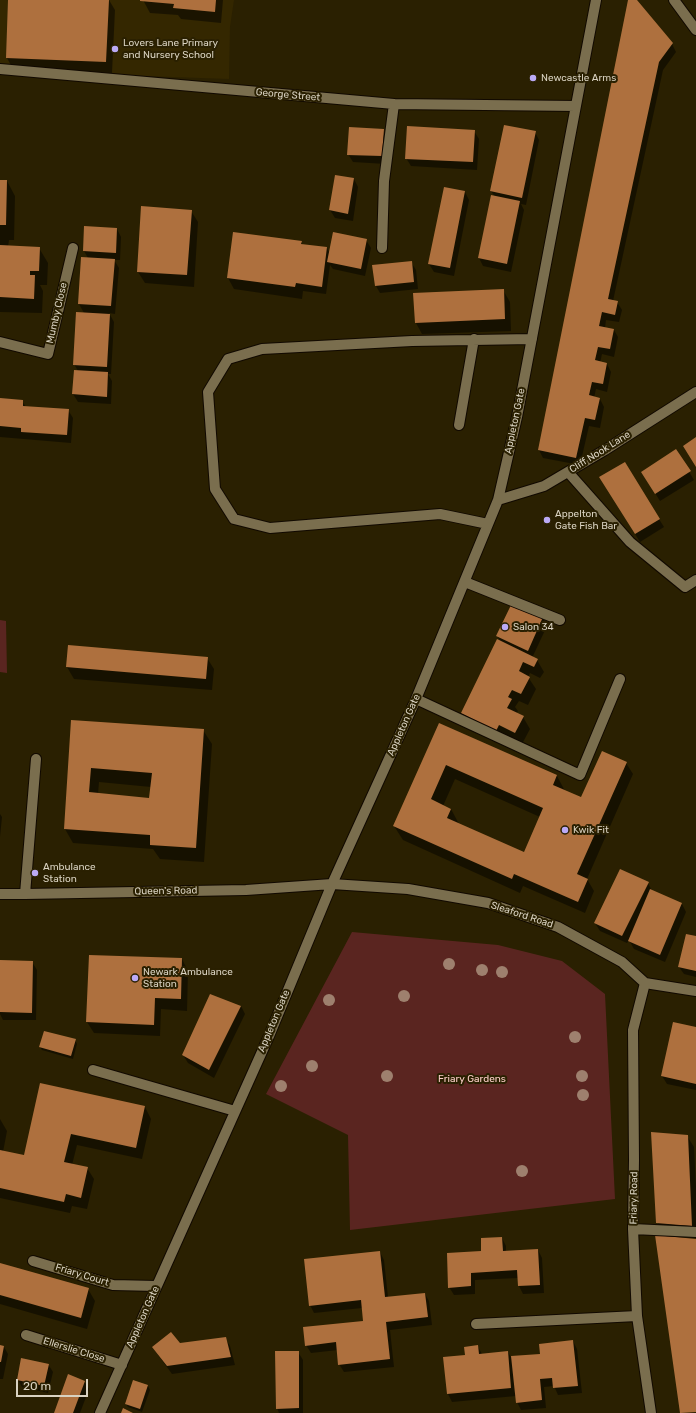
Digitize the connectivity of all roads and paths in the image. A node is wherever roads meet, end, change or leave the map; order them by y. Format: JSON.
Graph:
{"nodes":[{"id":1,"x":596,"y":0,"type":"edge"},
{"id":2,"x":674,"y":0,"type":"edge"},
{"id":3,"x":696,"y":30,"type":"edge"},
{"id":4,"x":0,"y":69,"type":"edge"},
{"id":5,"x":394,"y":104,"type":"junction"},
{"id":6,"x":576,"y":106,"type":"junction"},
{"id":7,"x":73,"y":248,"type":"dead end"},
{"id":8,"x":382,"y":248,"type":"dead end"},
{"id":9,"x":474,"y":339,"type":"junction"},
{"id":10,"x":532,"y":339,"type":"junction"},
{"id":11,"x":0,"y":342,"type":"edge"},
{"id":12,"x":696,"y":392,"type":"edge"},
{"id":13,"x":459,"y":425,"type":"dead end"},
{"id":14,"x":568,"y":472,"type":"junction"},
{"id":15,"x":498,"y":500,"type":"junction"},
{"id":16,"x":488,"y":524,"type":"junction"},
{"id":17,"x":696,"y":580,"type":"edge"},
{"id":18,"x":464,"y":582,"type":"junction"},
{"id":19,"x":560,"y":620,"type":"dead end"},
{"id":20,"x":620,"y":678,"type":"dead end"},
{"id":21,"x":416,"y":700,"type":"junction"},
{"id":22,"x":36,"y":760,"type":"dead end"},
{"id":23,"x":332,"y":884,"type":"junction"},
{"id":24,"x":0,"y":894,"type":"edge"},
{"id":25,"x":25,"y":894,"type":"junction"},
{"id":26,"x":645,"y":983,"type":"junction"},
{"id":27,"x":696,"y":991,"type":"edge"},
{"id":28,"x":93,"y":1070,"type":"dead end"},
{"id":29,"x":235,"y":1111,"type":"junction"},
{"id":30,"x":633,"y":1229,"type":"junction"},
{"id":31,"x":696,"y":1232,"type":"edge"},
{"id":32,"x":34,"y":1261,"type":"dead end"},
{"id":33,"x":156,"y":1286,"type":"junction"},
{"id":34,"x":637,"y":1316,"type":"junction"},
{"id":35,"x":476,"y":1324,"type":"dead end"},
{"id":36,"x":26,"y":1335,"type":"dead end"},
{"id":37,"x":122,"y":1365,"type":"junction"},
{"id":38,"x":100,"y":1413,"type":"edge"},
{"id":39,"x":650,"y":1413,"type":"edge"}],
"edges":[{"from":1,"to":6,"type":"street","name":"Appleton Gate"},
{"from":2,"to":3,"type":"street"},
{"from":4,"to":5,"type":"street","name":"George Street"},
{"from":5,"to":6,"type":"street","name":"George Street"},
{"from":5,"to":8,"type":"street"},
{"from":6,"to":10,"type":"street","name":"Appleton Gate"},
{"from":7,"to":11,"type":"street","name":"Mumby Close"},
{"from":9,"to":10,"type":"street"},
{"from":9,"to":13,"type":"street"},
{"from":9,"to":16,"type":"street"},
{"from":10,"to":15,"type":"street","name":"Appleton Gate"},
{"from":12,"to":14,"type":"street","name":"Cliff Nook Lane"},
{"from":14,"to":15,"type":"street","name":"Cliff Nook Lane"},
{"from":14,"to":17,"type":"street"},
{"from":15,"to":16,"type":"street","name":"Appleton Gate"},
{"from":16,"to":18,"type":"street","name":"Appleton Gate"},
{"from":18,"to":19,"type":"street"},
{"from":18,"to":21,"type":"street","name":"Appleton Gate"},
{"from":20,"to":21,"type":"street"},
{"from":21,"to":23,"type":"street","name":"Appleton Gate"},
{"from":22,"to":25,"type":"street"},
{"from":23,"to":25,"type":"street","name":"Queen's Road"},
{"from":23,"to":26,"type":"street","name":"Sleaford Road"},
{"from":23,"to":29,"type":"street","name":"Appleton Gate"},
{"from":24,"to":25,"type":"street","name":"Queen's Road"},
{"from":26,"to":27,"type":"street"},
{"from":26,"to":30,"type":"street","name":"Friary Road"},
{"from":28,"to":29,"type":"street"},
{"from":29,"to":33,"type":"street","name":"Appleton Gate"},
{"from":30,"to":31,"type":"street"},
{"from":30,"to":34,"type":"street","name":"Friary Road"},
{"from":32,"to":33,"type":"street","name":"Friary Court"},
{"from":33,"to":37,"type":"street","name":"Appleton Gate"},
{"from":34,"to":35,"type":"street"},
{"from":34,"to":39,"type":"street","name":"Friary Road"},
{"from":36,"to":37,"type":"street","name":"Ellerslie Close"},
{"from":37,"to":38,"type":"street","name":"Appleton Gate"}]}
